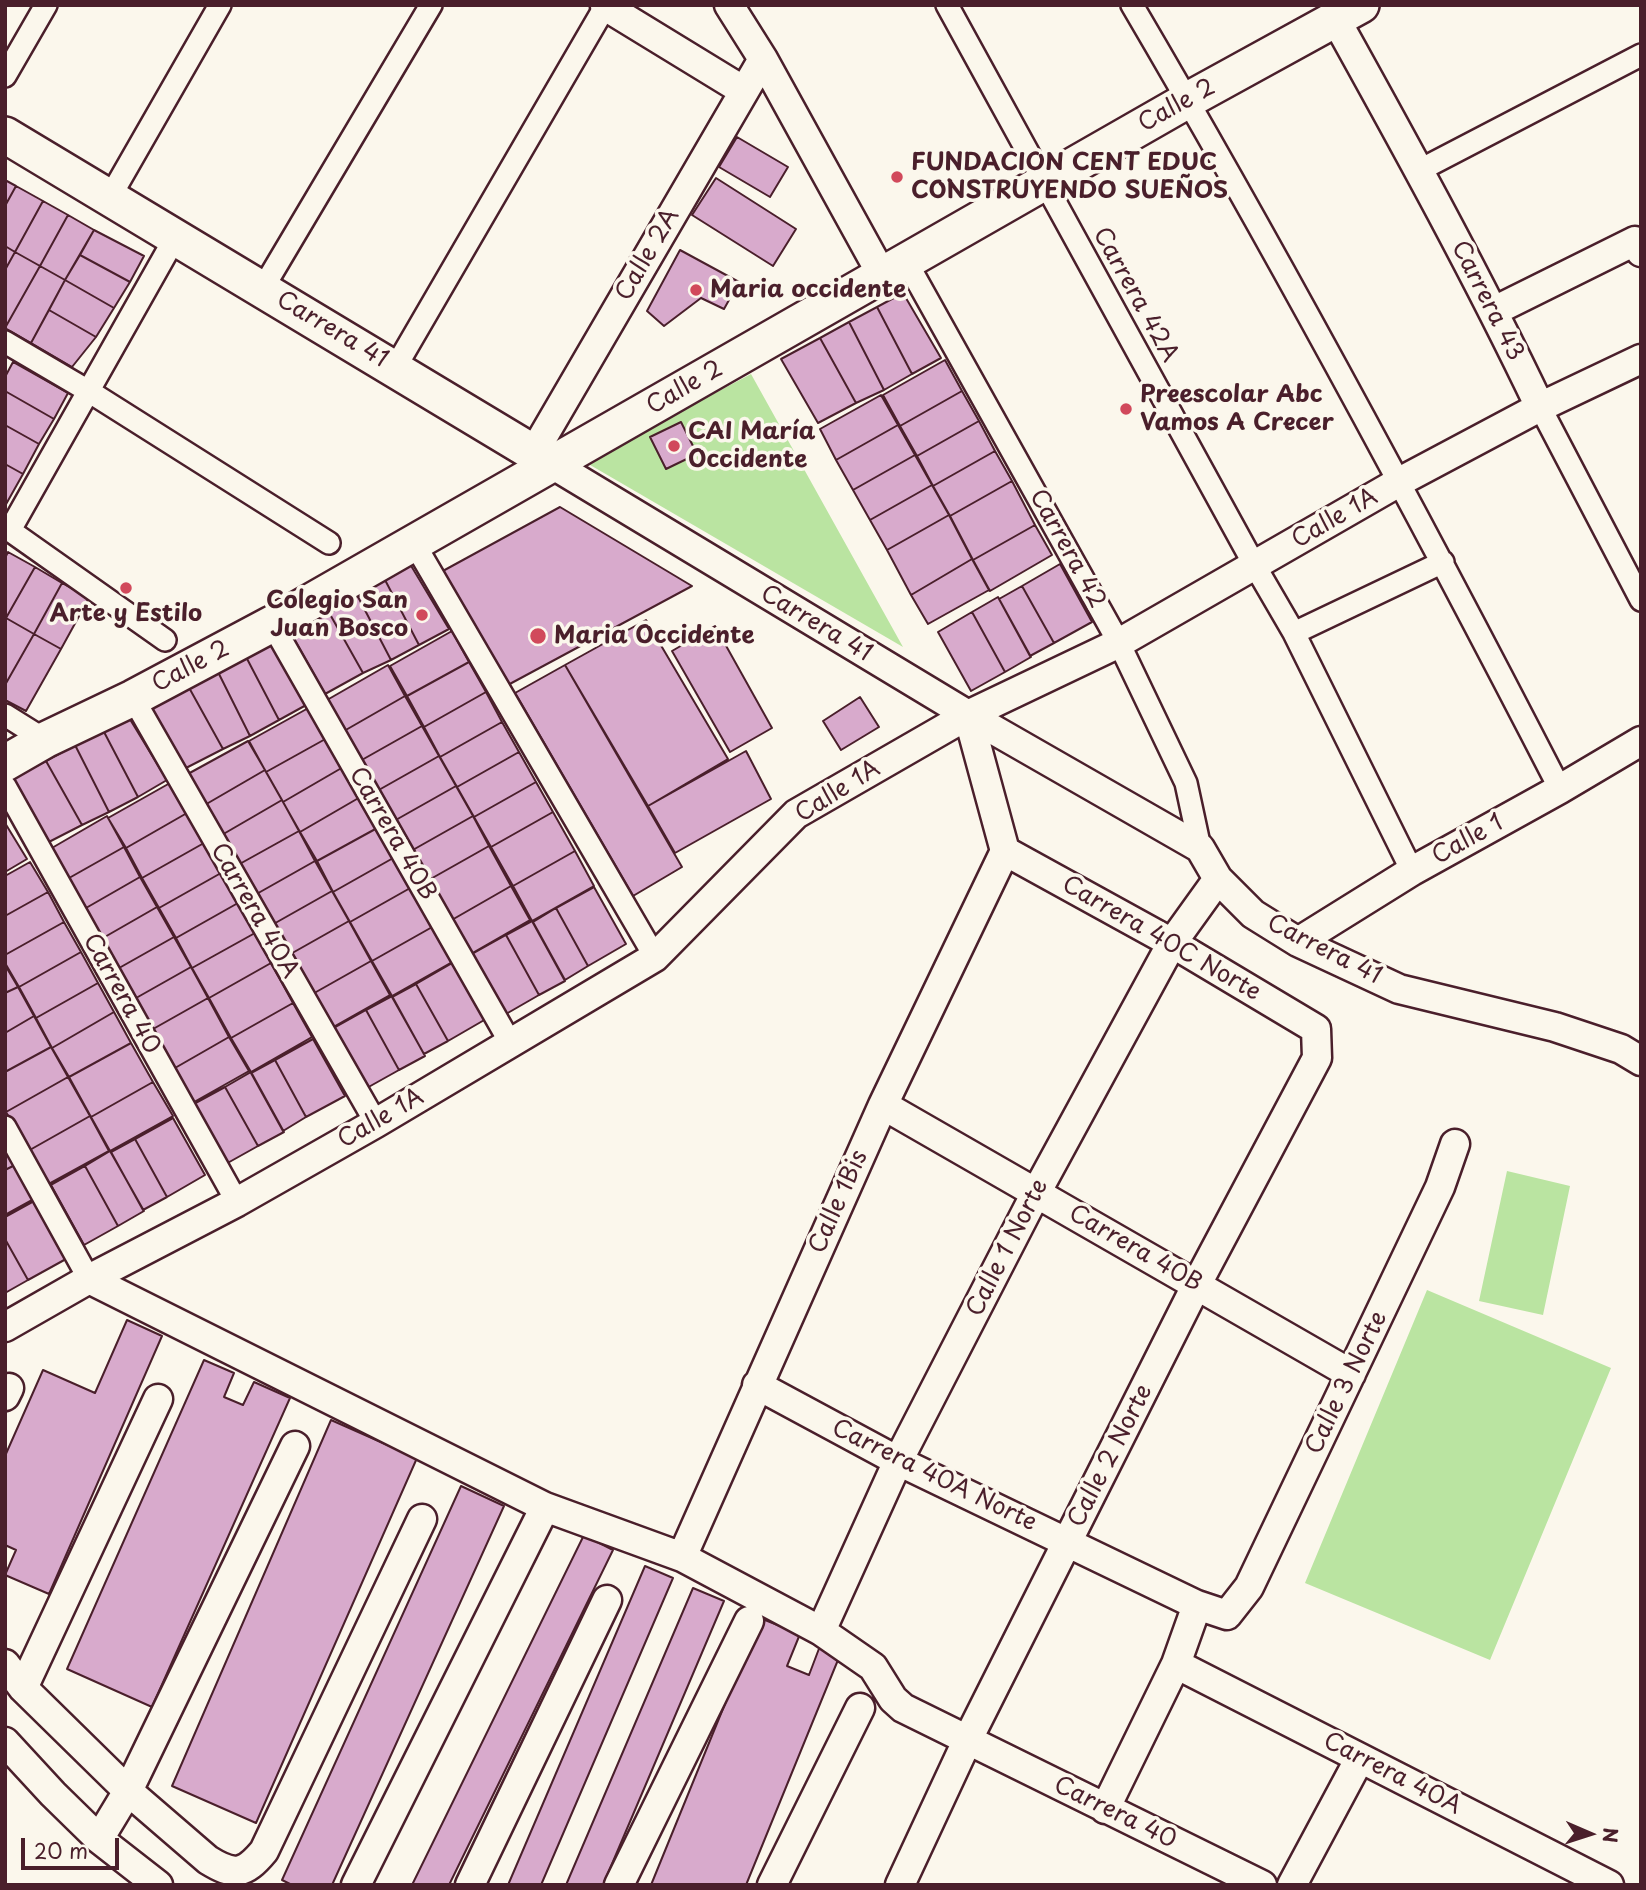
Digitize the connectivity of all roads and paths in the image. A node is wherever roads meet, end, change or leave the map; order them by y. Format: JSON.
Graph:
{"nodes":[{"id":1,"x":46,"y":5,"type":"edge"},
{"id":2,"x":220,"y":5,"type":"edge"},
{"id":3,"x":431,"y":5,"type":"edge"},
{"id":4,"x":729,"y":5,"type":"edge"},
{"id":5,"x":947,"y":5,"type":"edge"},
{"id":6,"x":1132,"y":5,"type":"edge"},
{"id":7,"x":606,"y":6,"type":"edge"},
{"id":8,"x":1341,"y":10,"type":"edge"},
{"id":9,"x":1641,"y":55,"type":"edge"},
{"id":10,"x":763,"y":59,"type":"junction"},
{"id":11,"x":5,"y":76,"type":"edge"},
{"id":12,"x":744,"y":91,"type":"junction"},
{"id":13,"x":1188,"y":100,"type":"junction"},
{"id":14,"x":5,"y":135,"type":"edge"},
{"id":15,"x":1420,"y":170,"type":"junction"},
{"id":16,"x":1043,"y":183,"type":"junction"},
{"id":17,"x":110,"y":197,"type":"junction"},
{"id":18,"x":176,"y":236,"type":"junction"},
{"id":19,"x":1639,"y":244,"type":"edge"},
{"id":20,"x":894,"y":268,"type":"junction"},
{"id":21,"x":263,"y":288,"type":"junction"},
{"id":22,"x":1494,"y":311,"type":"junction"},
{"id":23,"x":5,"y":342,"type":"edge"},
{"id":24,"x":1641,"y":359,"type":"edge"},
{"id":25,"x":395,"y":368,"type":"junction"},
{"id":26,"x":90,"y":392,"type":"junction"},
{"id":27,"x":1540,"y":407,"type":"junction"},
{"id":28,"x":543,"y":458,"type":"junction"},
{"id":29,"x":1399,"y":482,"type":"junction"},
{"id":30,"x":8,"y":529,"type":"edge"},
{"id":31,"x":329,"y":543,"type":"dead end"},
{"id":32,"x":414,"y":543,"type":"junction"},
{"id":33,"x":1443,"y":562,"type":"junction"},
{"id":34,"x":1255,"y":566,"type":"junction"},
{"id":35,"x":1641,"y":600,"type":"edge"},
{"id":36,"x":272,"y":624,"type":"junction"},
{"id":37,"x":1294,"y":633,"type":"junction"},
{"id":38,"x":165,"y":640,"type":"dead end"},
{"id":39,"x":1119,"y":643,"type":"junction"},
{"id":40,"x":133,"y":698,"type":"junction"},
{"id":41,"x":5,"y":715,"type":"edge"},
{"id":42,"x":968,"y":715,"type":"junction"},
{"id":43,"x":45,"y":740,"type":"junction"},
{"id":44,"x":1641,"y":741,"type":"edge"},
{"id":45,"x":5,"y":763,"type":"edge"},
{"id":46,"x":5,"y":786,"type":"edge"},
{"id":47,"x":1560,"y":789,"type":"junction"},
{"id":48,"x":1200,"y":848,"type":"junction"},
{"id":49,"x":1006,"y":852,"type":"junction"},
{"id":50,"x":1412,"y":871,"type":"junction"},
{"id":51,"x":1218,"y":878,"type":"junction"},
{"id":52,"x":1298,"y":942,"type":"junction"},
{"id":53,"x":1172,"y":943,"type":"junction"},
{"id":54,"x":655,"y":957,"type":"junction"},
{"id":55,"x":1316,"y":1029,"type":"joint"},
{"id":56,"x":511,"y":1044,"type":"junction"},
{"id":57,"x":1641,"y":1061,"type":"edge"},
{"id":58,"x":883,"y":1105,"type":"junction"},
{"id":59,"x":376,"y":1123,"type":"junction"},
{"id":60,"x":5,"y":1127,"type":"edge"},
{"id":61,"x":1455,"y":1144,"type":"dead end"},
{"id":62,"x":1036,"y":1193,"type":"junction"},
{"id":63,"x":237,"y":1202,"type":"junction"},
{"id":64,"x":89,"y":1279,"type":"junction"},
{"id":65,"x":1197,"y":1284,"type":"junction"},
{"id":66,"x":5,"y":1327,"type":"edge"},
{"id":67,"x":1351,"y":1374,"type":"junction"},
{"id":68,"x":757,"y":1385,"type":"junction"},
{"id":69,"x":158,"y":1399,"type":"dead end"},
{"id":70,"x":295,"y":1446,"type":"dead end"},
{"id":71,"x":898,"y":1461,"type":"junction"},
{"id":72,"x":545,"y":1507,"type":"junction"},
{"id":73,"x":422,"y":1519,"type":"dead end"},
{"id":74,"x":1068,"y":1542,"type":"junction"},
{"id":75,"x":682,"y":1557,"type":"junction"},
{"id":76,"x":607,"y":1600,"type":"dead end"},
{"id":77,"x":1197,"y":1605,"type":"junction"},
{"id":78,"x":1227,"y":1615,"type":"joint"},
{"id":79,"x":750,"y":1621,"type":"dead end"},
{"id":80,"x":821,"y":1631,"type":"junction"},
{"id":81,"x":5,"y":1664,"type":"edge"},
{"id":82,"x":1176,"y":1664,"type":"junction"},
{"id":83,"x":23,"y":1688,"type":"junction"},
{"id":84,"x":860,"y":1708,"type":"dead end"},
{"id":85,"x":968,"y":1739,"type":"junction"},
{"id":86,"x":5,"y":1742,"type":"edge"},
{"id":87,"x":1360,"y":1758,"type":"junction"},
{"id":88,"x":128,"y":1791,"type":"junction"},
{"id":89,"x":1105,"y":1809,"type":"junction"},
{"id":90,"x":99,"y":1839,"type":"junction"},
{"id":91,"x":906,"y":1883,"type":"edge"},
{"id":92,"x":158,"y":1885,"type":"edge"},
{"id":93,"x":356,"y":1885,"type":"edge"},
{"id":94,"x":470,"y":1885,"type":"edge"},
{"id":95,"x":620,"y":1885,"type":"edge"},
{"id":96,"x":772,"y":1885,"type":"edge"},
{"id":97,"x":1262,"y":1885,"type":"edge"},
{"id":98,"x":1292,"y":1885,"type":"edge"},
{"id":99,"x":1609,"y":1885,"type":"edge"}],
"edges":[{"from":1,"to":11,"type":"street"},
{"from":2,"to":17,"type":"street"},
{"from":3,"to":21,"type":"street"},
{"from":4,"to":10,"type":"street","name":"Carrera 42"},
{"from":5,"to":16,"type":"street","name":"Carrera 42A"},
{"from":6,"to":13,"type":"street"},
{"from":7,"to":12,"type":"street"},
{"from":7,"to":25,"type":"street"},
{"from":8,"to":13,"type":"street","name":"Calle 2"},
{"from":8,"to":15,"type":"street","name":"Carrera 43"},
{"from":9,"to":15,"type":"street"},
{"from":10,"to":12,"type":"street","name":"Calle 2A"},
{"from":10,"to":20,"type":"street","name":"Carrera 42"},
{"from":12,"to":28,"type":"street","name":"Calle 2A"},
{"from":13,"to":16,"type":"street","name":"Calle 2"},
{"from":13,"to":29,"type":"street"},
{"from":14,"to":17,"type":"street","name":"Carrera 41"},
{"from":15,"to":22,"type":"street","name":"Carrera 43"},
{"from":16,"to":20,"type":"street","name":"Calle 2"},
{"from":16,"to":34,"type":"street","name":"Carrera 42A"},
{"from":17,"to":18,"type":"street","name":"Carrera 41"},
{"from":18,"to":21,"type":"street","name":"Carrera 41"},
{"from":18,"to":26,"type":"street"},
{"from":19,"to":22,"type":"street"},
{"from":20,"to":28,"type":"street","name":"Calle 2"},
{"from":20,"to":39,"type":"street","name":"Carrera 42"},
{"from":21,"to":25,"type":"street","name":"Carrera 41"},
{"from":22,"to":27,"type":"street","name":"Carrera 43"},
{"from":23,"to":26,"type":"street"},
{"from":24,"to":27,"type":"street","name":"Calle 1A"},
{"from":25,"to":28,"type":"street","name":"Carrera 41"},
{"from":26,"to":30,"type":"street"},
{"from":26,"to":31,"type":"street"},
{"from":27,"to":29,"type":"street","name":"Calle 1A"},
{"from":27,"to":35,"type":"street","name":"Carrera 43"},
{"from":28,"to":32,"type":"street","name":"Calle 2"},
{"from":28,"to":42,"type":"street","name":"Carrera 41"},
{"from":29,"to":33,"type":"street"},
{"from":29,"to":34,"type":"street","name":"Calle 1A"},
{"from":30,"to":38,"type":"street"},
{"from":32,"to":36,"type":"street","name":"Calle 2"},
{"from":32,"to":54,"type":"street"},
{"from":33,"to":37,"type":"street"},
{"from":33,"to":47,"type":"street"},
{"from":34,"to":37,"type":"street","name":"Carrera 42A"},
{"from":34,"to":39,"type":"street","name":"Calle 1A"},
{"from":36,"to":40,"type":"street","name":"Calle 2"},
{"from":36,"to":56,"type":"street","name":"Carrera 40B"},
{"from":37,"to":50,"type":"street","name":"Carrera 42A"},
{"from":39,"to":42,"type":"street","name":"Calle 1A"},
{"from":39,"to":48,"type":"street","name":"Carrera 42"},
{"from":40,"to":43,"type":"street","name":"Calle 2"},
{"from":40,"to":59,"type":"street","name":"Carrera 40A"},
{"from":41,"to":43,"type":"street"},
{"from":42,"to":48,"type":"street","name":"Carrera 41"},
{"from":42,"to":49,"type":"street"},
{"from":42,"to":54,"type":"street","name":"Calle 1A"},
{"from":43,"to":45,"type":"street","name":"Calle 2"},
{"from":44,"to":47,"type":"street","name":"Calle 1"},
{"from":46,"to":63,"type":"street","name":"Carrera 40"},
{"from":47,"to":50,"type":"street","name":"Calle 1"},
{"from":48,"to":51,"type":"street","name":"Carrera 41"},
{"from":49,"to":53,"type":"street","name":"Carrera 40C Norte"},
{"from":49,"to":58,"type":"street","name":"Calle 1Bis"},
{"from":50,"to":52,"type":"street","name":"Calle 1"},
{"from":51,"to":52,"type":"street","name":"Carrera 41"},
{"from":51,"to":53,"type":"street","name":"Calle 1 Norte"},
{"from":52,"to":57,"type":"street","name":"Carrera 41"},
{"from":53,"to":55,"type":"street","name":"Carrera 40C Norte"},
{"from":53,"to":62,"type":"street","name":"Calle 1 Norte"},
{"from":54,"to":56,"type":"street","name":"Calle 1A"},
{"from":55,"to":65,"type":"street","name":"Calle 2 Norte"},
{"from":56,"to":59,"type":"street","name":"Calle 1A"},
{"from":58,"to":62,"type":"street","name":"Carrera 40B"},
{"from":58,"to":68,"type":"street","name":"Calle 1Bis"},
{"from":59,"to":63,"type":"street","name":"Calle 1A"},
{"from":60,"to":64,"type":"street"},
{"from":61,"to":67,"type":"street","name":"Calle 3 Norte"},
{"from":62,"to":65,"type":"street","name":"Carrera 40B"},
{"from":62,"to":71,"type":"street","name":"Calle 1 Norte"},
{"from":63,"to":64,"type":"street","name":"Calle 1A"},
{"from":64,"to":66,"type":"street","name":"Calle 1A"},
{"from":64,"to":72,"type":"street"},
{"from":65,"to":67,"type":"street","name":"Carrera 40B"},
{"from":65,"to":74,"type":"street","name":"Calle 2 Norte"},
{"from":67,"to":78,"type":"street","name":"Calle 3 Norte"},
{"from":68,"to":71,"type":"street","name":"Carrera 40A Norte"},
{"from":68,"to":75,"type":"street","name":"Calle 1Bis"},
{"from":69,"to":83,"type":"street"},
{"from":70,"to":88,"type":"street"},
{"from":71,"to":74,"type":"street","name":"Carrera 40A Norte"},
{"from":71,"to":80,"type":"street","name":"Calle 1 Norte"},
{"from":72,"to":75,"type":"street"},
{"from":72,"to":93,"type":"street"},
{"from":73,"to":88,"type":"street"},
{"from":74,"to":77,"type":"street","name":"Carrera 40A Norte"},
{"from":74,"to":85,"type":"street","name":"Calle 2 Norte"},
{"from":75,"to":80,"type":"street"},
{"from":76,"to":94,"type":"street"},
{"from":77,"to":78,"type":"street","name":"Carrera 40A Norte"},
{"from":77,"to":82,"type":"street"},
{"from":79,"to":95,"type":"street"},
{"from":80,"to":85,"type":"street","name":"Carrera 40"},
{"from":81,"to":83,"type":"street"},
{"from":82,"to":87,"type":"street","name":"Carrera 40A"},
{"from":82,"to":89,"type":"street"},
{"from":83,"to":88,"type":"street"},
{"from":84,"to":96,"type":"street"},
{"from":85,"to":89,"type":"street","name":"Carrera 40"},
{"from":85,"to":91,"type":"street","name":"Calle 2 Norte"},
{"from":86,"to":90,"type":"street"},
{"from":87,"to":98,"type":"street"},
{"from":87,"to":99,"type":"street","name":"Carrera 40A"},
{"from":88,"to":90,"type":"street"},
{"from":89,"to":97,"type":"street","name":"Carrera 40"},
{"from":90,"to":92,"type":"street"}]}
